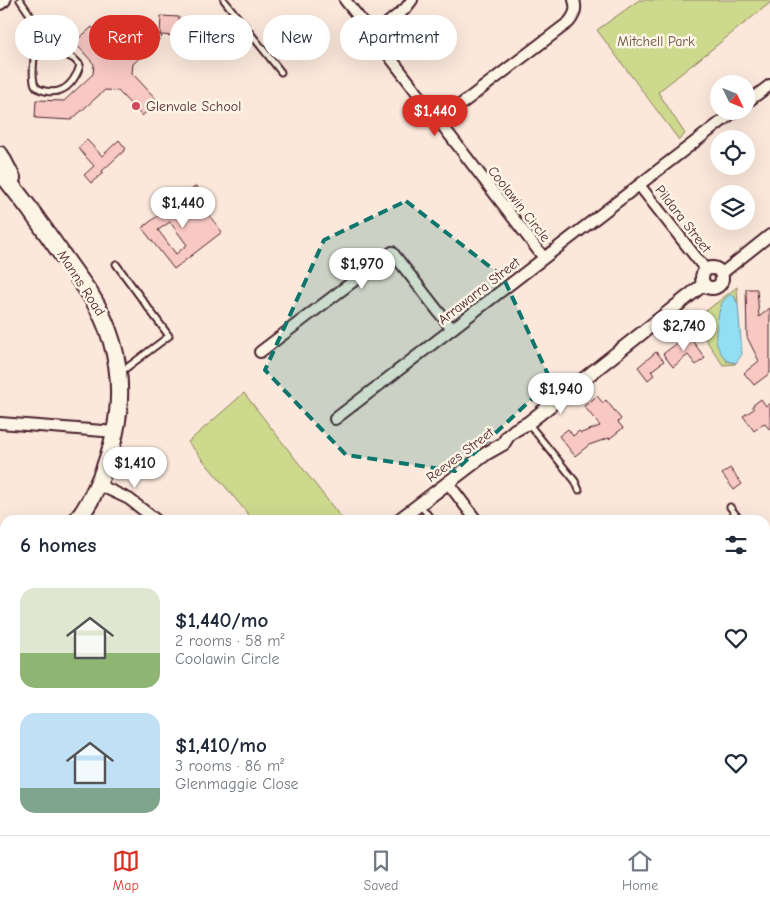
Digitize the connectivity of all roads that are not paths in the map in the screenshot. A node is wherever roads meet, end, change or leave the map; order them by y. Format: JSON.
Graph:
{"nodes":[{"id":1,"x":4,"y":0,"type":"edge"},
{"id":2,"x":20,"y":0,"type":"edge"},
{"id":3,"x":224,"y":0,"type":"edge"},
{"id":4,"x":345,"y":0,"type":"edge"},
{"id":5,"x":412,"y":0,"type":"edge"},
{"id":6,"x":574,"y":0,"type":"edge"},
{"id":7,"x":0,"y":3,"type":"edge"},
{"id":8,"x":30,"y":15,"type":"edge"},
{"id":9,"x":357,"y":15,"type":"edge"},
{"id":10,"x":398,"y":15,"type":"edge"},
{"id":11,"x":45,"y":44,"type":"joint"},
{"id":12,"x":392,"y":60,"type":"edge"},
{"id":13,"x":281,"y":72,"type":"dead end"},
{"id":14,"x":770,"y":85,"type":"edge"},
{"id":15,"x":755,"y":96,"type":"edge"},
{"id":16,"x":723,"y":120,"type":"edge"},
{"id":17,"x":439,"y":121,"type":"junction"},
{"id":18,"x":0,"y":155,"type":"edge"},
{"id":19,"x":0,"y":171,"type":"edge"},
{"id":20,"x":639,"y":185,"type":"junction"},
{"id":21,"x":29,"y":208,"type":"junction"},
{"id":22,"x":770,"y":235,"type":"edge"},
{"id":23,"x":544,"y":258,"type":"junction"},
{"id":24,"x":116,"y":264,"type":"dead end"},
{"id":25,"x":706,"y":270,"type":"junction"},
{"id":26,"x":721,"y":274,"type":"junction"},
{"id":27,"x":704,"y":284,"type":"junction"},
{"id":28,"x":452,"y":329,"type":"junction"},
{"id":29,"x":260,"y":352,"type":"dead end"},
{"id":30,"x":119,"y":374,"type":"junction"},
{"id":31,"x":335,"y":418,"type":"dead end"},
{"id":32,"x":0,"y":423,"type":"edge"},
{"id":33,"x":528,"y":423,"type":"junction"},
{"id":34,"x":116,"y":432,"type":"junction"},
{"id":35,"x":448,"y":483,"type":"junction"},
{"id":36,"x":98,"y":484,"type":"junction"},
{"id":37,"x":579,"y":490,"type":"dead end"},
{"id":38,"x":420,"y":504,"type":"junction"},
{"id":39,"x":730,"y":507,"type":"dead end"},
{"id":40,"x":84,"y":515,"type":"edge"},
{"id":41,"x":149,"y":515,"type":"edge"},
{"id":42,"x":406,"y":515,"type":"edge"},
{"id":43,"x":428,"y":515,"type":"edge"},
{"id":44,"x":472,"y":515,"type":"edge"},
{"id":45,"x":736,"y":515,"type":"edge"}],
"edges":[{"from":1,"to":7,"type":"street"},
{"from":2,"to":8,"type":"lane"},
{"from":3,"to":13,"type":"lane"},
{"from":4,"to":9,"type":"street","name":"Coolawin Circle"},
{"from":5,"to":10,"type":"street"},
{"from":6,"to":17,"type":"street"},
{"from":11,"to":11,"type":"lane"},
{"from":12,"to":17,"type":"street","name":"Coolawin Circle"},
{"from":14,"to":15,"type":"street"},
{"from":16,"to":20,"type":"street"},
{"from":17,"to":23,"type":"street","name":"Coolawin Circle"},
{"from":18,"to":21,"type":"main road","name":"Manns Road"},
{"from":19,"to":21,"type":"main road","name":"Manns Road"},
{"from":20,"to":23,"type":"street","name":"Arrawarra Street"},
{"from":20,"to":25,"type":"street","name":"Pildara Street"},
{"from":21,"to":30,"type":"main road","name":"Manns Road"},
{"from":22,"to":26,"type":"street"},
{"from":23,"to":28,"type":"street","name":"Arrawarra Street"},
{"from":24,"to":30,"type":"lane"},
{"from":25,"to":26,"type":"street"},
{"from":25,"to":27,"type":"street"},
{"from":26,"to":27,"type":"street"},
{"from":27,"to":33,"type":"street","name":"Reeves Street"},
{"from":28,"to":29,"type":"street"},
{"from":28,"to":31,"type":"street","name":"Arrawarra Street"},
{"from":30,"to":34,"type":"main road","name":"Manns Road"},
{"from":32,"to":34,"type":"street"},
{"from":33,"to":35,"type":"street","name":"Reeves Street"},
{"from":33,"to":37,"type":"lane"},
{"from":34,"to":36,"type":"main road","name":"Manns Road"},
{"from":35,"to":38,"type":"street","name":"Reeves Street"},
{"from":35,"to":44,"type":"street"},
{"from":36,"to":40,"type":"main road","name":"Manns Road"},
{"from":36,"to":41,"type":"street"},
{"from":38,"to":42,"type":"street","name":"Reeves Street"},
{"from":38,"to":43,"type":"lane"},
{"from":39,"to":45,"type":"lane"}]}
